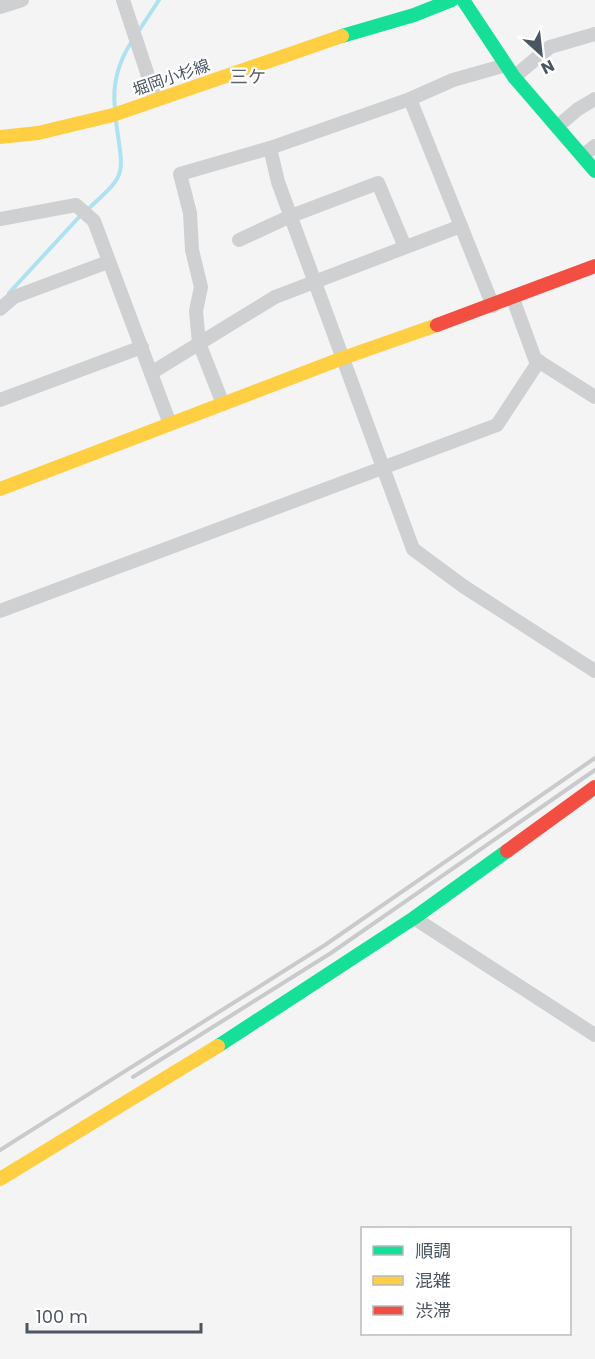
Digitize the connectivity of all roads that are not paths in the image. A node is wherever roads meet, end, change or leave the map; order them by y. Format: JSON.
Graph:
{"nodes":[{"id":1,"x":22,"y":0,"type":"edge"},
{"id":2,"x":123,"y":0,"type":"edge"},
{"id":3,"x":452,"y":0,"type":"edge"},
{"id":4,"x":463,"y":0,"type":"edge"},
{"id":5,"x":0,"y":7,"type":"edge"},
{"id":6,"x":595,"y":34,"type":"edge"},
{"id":7,"x":506,"y":65,"type":"junction"},
{"id":8,"x":514,"y":77,"type":"junction"},
{"id":9,"x":410,"y":99,"type":"junction"},
{"id":10,"x":595,"y":99,"type":"edge"},
{"id":11,"x":156,"y":100,"type":"junction"},
{"id":12,"x":557,"y":127,"type":"junction"},
{"id":13,"x":0,"y":137,"type":"edge"},
{"id":14,"x":595,"y":146,"type":"edge"},
{"id":15,"x":270,"y":148,"type":"junction"},
{"id":16,"x":582,"y":156,"type":"junction"},
{"id":17,"x":595,"y":171,"type":"edge"},
{"id":18,"x":291,"y":216,"type":"junction"},
{"id":19,"x":0,"y":219,"type":"edge"},
{"id":20,"x":461,"y":226,"type":"junction"},
{"id":21,"x":238,"y":240,"type":"dead end"},
{"id":22,"x":405,"y":247,"type":"junction"},
{"id":23,"x":108,"y":262,"type":"junction"},
{"id":24,"x":595,"y":266,"type":"edge"},
{"id":25,"x":316,"y":281,"type":"junction"},
{"id":26,"x":513,"y":298,"type":"junction"},
{"id":27,"x":493,"y":306,"type":"junction"},
{"id":28,"x":0,"y":309,"type":"edge"},
{"id":29,"x":199,"y":343,"type":"junction"},
{"id":30,"x":142,"y":347,"type":"junction"},
{"id":31,"x":343,"y":358,"type":"junction"},
{"id":32,"x":539,"y":361,"type":"junction"},
{"id":33,"x":151,"y":372,"type":"junction"},
{"id":34,"x":595,"y":397,"type":"edge"},
{"id":35,"x":0,"y":400,"type":"edge"},
{"id":36,"x":223,"y":404,"type":"junction"},
{"id":37,"x":170,"y":424,"type":"junction"},
{"id":38,"x":383,"y":469,"type":"junction"},
{"id":39,"x":0,"y":489,"type":"edge"},
{"id":40,"x":0,"y":611,"type":"edge"},
{"id":41,"x":595,"y":671,"type":"edge"},
{"id":42,"x":595,"y":788,"type":"edge"},
{"id":43,"x":414,"y":918,"type":"junction"},
{"id":44,"x":595,"y":1035,"type":"edge"},
{"id":45,"x":0,"y":1179,"type":"edge"}],
"edges":[{"from":1,"to":5,"type":"street"},
{"from":2,"to":11,"type":"street"},
{"from":3,"to":11,"type":"street","name":"堀岡小杉線"},
{"from":4,"to":7,"type":"street"},
{"from":6,"to":8,"type":"street"},
{"from":7,"to":8,"type":"street"},
{"from":7,"to":9,"type":"street"},
{"from":8,"to":12,"type":"street"},
{"from":9,"to":15,"type":"street"},
{"from":9,"to":20,"type":"street"},
{"from":10,"to":12,"type":"street"},
{"from":11,"to":13,"type":"street","name":"堀岡小杉線"},
{"from":12,"to":16,"type":"street"},
{"from":14,"to":16,"type":"street"},
{"from":15,"to":18,"type":"street"},
{"from":15,"to":29,"type":"street"},
{"from":16,"to":17,"type":"street"},
{"from":18,"to":21,"type":"street"},
{"from":18,"to":22,"type":"street"},
{"from":18,"to":25,"type":"street"},
{"from":19,"to":23,"type":"street"},
{"from":20,"to":22,"type":"street"},
{"from":20,"to":27,"type":"street"},
{"from":22,"to":25,"type":"street"},
{"from":23,"to":28,"type":"street"},
{"from":23,"to":30,"type":"street"},
{"from":24,"to":26,"type":"street"},
{"from":25,"to":29,"type":"street"},
{"from":25,"to":31,"type":"street"},
{"from":26,"to":27,"type":"street"},
{"from":26,"to":32,"type":"street"},
{"from":27,"to":31,"type":"street"},
{"from":29,"to":33,"type":"street"},
{"from":29,"to":36,"type":"street"},
{"from":30,"to":33,"type":"street"},
{"from":30,"to":35,"type":"street"},
{"from":31,"to":36,"type":"street"},
{"from":31,"to":38,"type":"street"},
{"from":32,"to":34,"type":"street"},
{"from":32,"to":38,"type":"street"},
{"from":33,"to":37,"type":"street"},
{"from":36,"to":37,"type":"street"},
{"from":37,"to":39,"type":"street"},
{"from":38,"to":40,"type":"street"},
{"from":38,"to":41,"type":"street"},
{"from":42,"to":43,"type":"street"},
{"from":43,"to":44,"type":"street"},
{"from":43,"to":45,"type":"street"}]}
